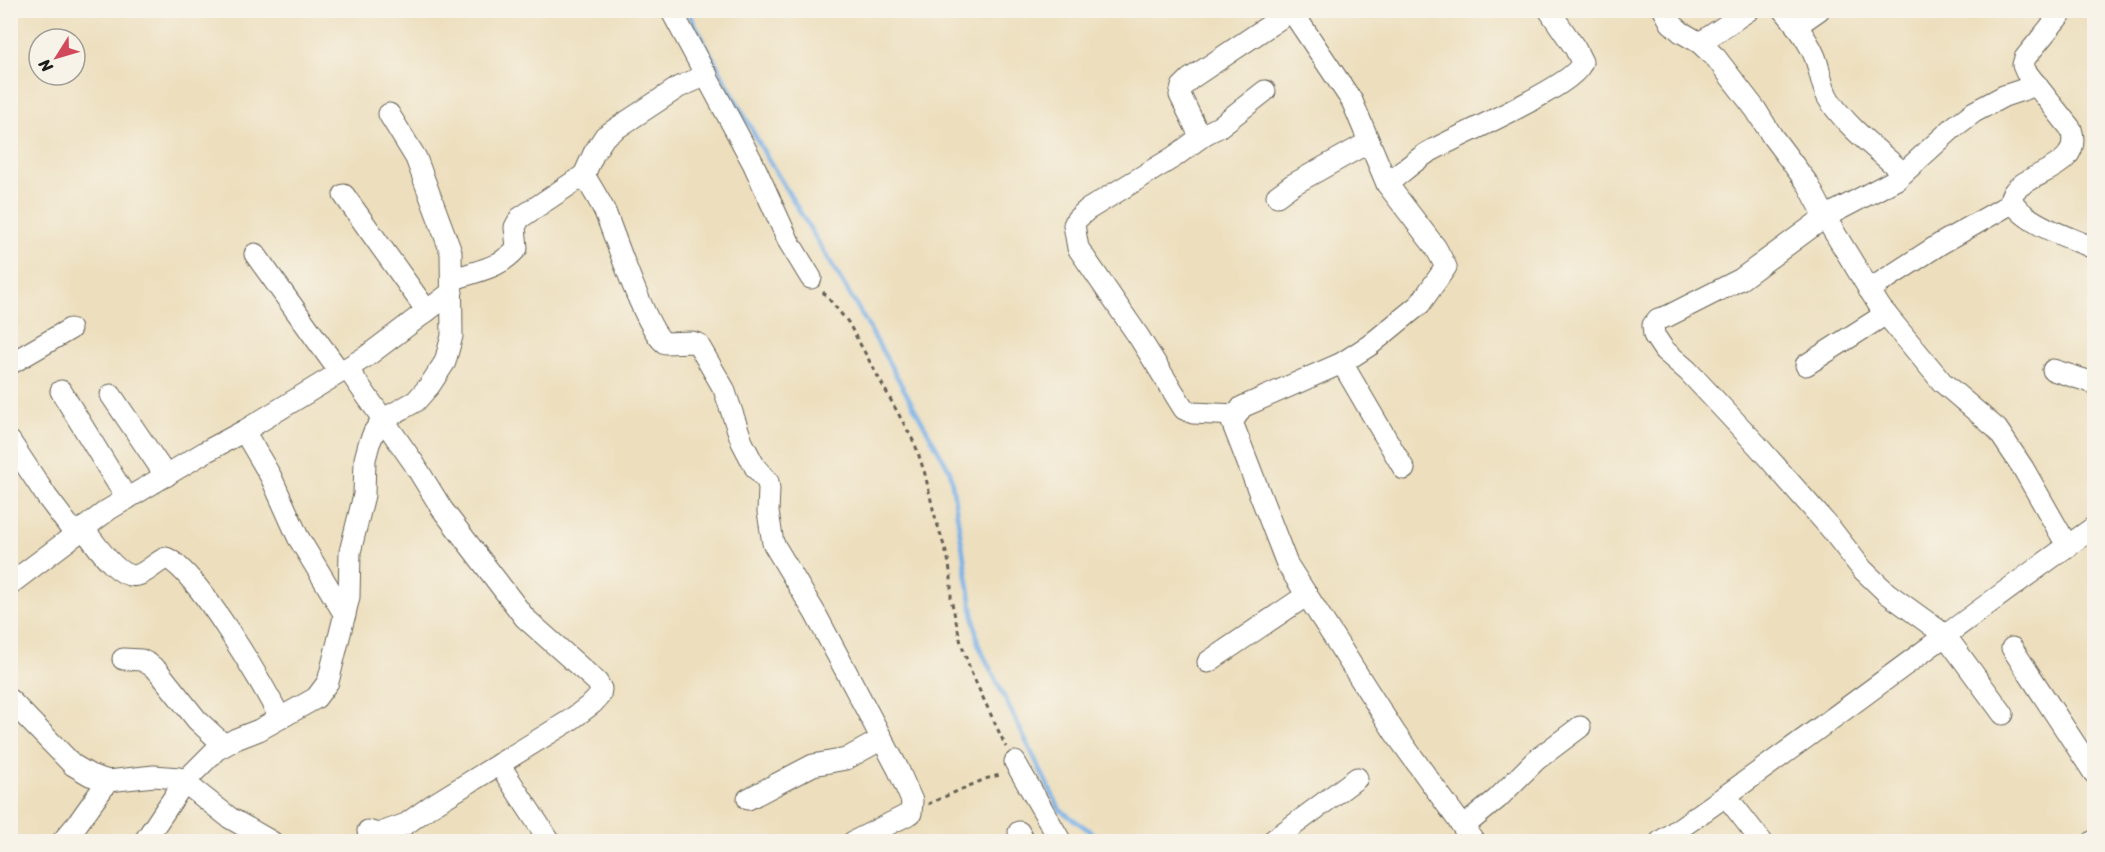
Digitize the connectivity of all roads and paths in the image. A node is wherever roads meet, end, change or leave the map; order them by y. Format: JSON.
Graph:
{"nodes":[{"id":1,"x":670,"y":10,"type":"edge"},
{"id":2,"x":1549,"y":10,"type":"edge"},
{"id":3,"x":1664,"y":10,"type":"edge"},
{"id":4,"x":1749,"y":10,"type":"edge"},
{"id":5,"x":1819,"y":10,"type":"edge"},
{"id":6,"x":2064,"y":10,"type":"edge"},
{"id":7,"x":1291,"y":11,"type":"edge"},
{"id":8,"x":1790,"y":18,"type":"edge"},
{"id":9,"x":1700,"y":43,"type":"junction"},
{"id":10,"x":707,"y":75,"type":"junction"},
{"id":11,"x":2037,"y":86,"type":"junction"},
{"id":12,"x":1265,"y":91,"type":"dead end"},
{"id":13,"x":389,"y":114,"type":"dead end"},
{"id":14,"x":1205,"y":134,"type":"junction"},
{"id":15,"x":1369,"y":142,"type":"junction"},
{"id":16,"x":1903,"y":173,"type":"junction"},
{"id":17,"x":584,"y":175,"type":"junction"},
{"id":18,"x":1387,"y":184,"type":"junction"},
{"id":19,"x":344,"y":195,"type":"dead end"},
{"id":20,"x":1277,"y":196,"type":"dead end"},
{"id":21,"x":2012,"y":203,"type":"junction"},
{"id":22,"x":1825,"y":217,"type":"junction"},
{"id":23,"x":2094,"y":248,"type":"edge"},
{"id":24,"x":255,"y":254,"type":"dead end"},
{"id":25,"x":812,"y":278,"type":"joint"},
{"id":26,"x":452,"y":286,"type":"junction"},
{"id":27,"x":1869,"y":290,"type":"junction"},
{"id":28,"x":427,"y":310,"type":"junction"},
{"id":29,"x":1886,"y":314,"type":"junction"},
{"id":30,"x":70,"y":329,"type":"dead end"},
{"id":31,"x":1342,"y":363,"type":"junction"},
{"id":32,"x":10,"y":364,"type":"edge"},
{"id":33,"x":1806,"y":365,"type":"dead end"},
{"id":34,"x":343,"y":370,"type":"junction"},
{"id":35,"x":2053,"y":370,"type":"dead end"},
{"id":36,"x":2094,"y":382,"type":"edge"},
{"id":37,"x":61,"y":391,"type":"dead end"},
{"id":38,"x":111,"y":394,"type":"dead end"},
{"id":39,"x":1237,"y":415,"type":"junction"},
{"id":40,"x":382,"y":420,"type":"junction"},
{"id":41,"x":244,"y":431,"type":"junction"},
{"id":42,"x":10,"y":441,"type":"edge"},
{"id":43,"x":1404,"y":469,"type":"dead end"},
{"id":44,"x":166,"y":476,"type":"junction"},
{"id":45,"x":126,"y":499,"type":"junction"},
{"id":46,"x":2094,"y":527,"type":"edge"},
{"id":47,"x":79,"y":531,"type":"junction"},
{"id":48,"x":2068,"y":547,"type":"junction"},
{"id":49,"x":10,"y":584,"type":"edge"},
{"id":50,"x":1307,"y":595,"type":"junction"},
{"id":51,"x":345,"y":615,"type":"junction"},
{"id":52,"x":1945,"y":635,"type":"junction"},
{"id":53,"x":2012,"y":648,"type":"dead end"},
{"id":54,"x":123,"y":659,"type":"dead end"},
{"id":55,"x":1208,"y":662,"type":"dead end"},
{"id":56,"x":10,"y":700,"type":"edge"},
{"id":57,"x":2003,"y":714,"type":"dead end"},
{"id":58,"x":280,"y":718,"type":"junction"},
{"id":59,"x":1580,"y":727,"type":"dead end"},
{"id":60,"x":882,"y":739,"type":"junction"},
{"id":61,"x":224,"y":745,"type":"junction"},
{"id":62,"x":1015,"y":762,"type":"junction"},
{"id":63,"x":499,"y":764,"type":"junction"},
{"id":64,"x":2094,"y":773,"type":"edge"},
{"id":65,"x":1357,"y":778,"type":"dead end"},
{"id":66,"x":108,"y":781,"type":"junction"},
{"id":67,"x":185,"y":781,"type":"junction"},
{"id":68,"x":1726,"y":796,"type":"junction"},
{"id":69,"x":748,"y":799,"type":"dead end"},
{"id":70,"x":911,"y":813,"type":"junction"},
{"id":71,"x":368,"y":831,"type":"dead end"},
{"id":72,"x":1468,"y":834,"type":"edge"},
{"id":73,"x":62,"y":842,"type":"edge"},
{"id":74,"x":144,"y":842,"type":"edge"},
{"id":75,"x":272,"y":842,"type":"edge"},
{"id":76,"x":550,"y":842,"type":"edge"},
{"id":77,"x":853,"y":842,"type":"edge"},
{"id":78,"x":1061,"y":842,"type":"edge"},
{"id":79,"x":1271,"y":842,"type":"edge"},
{"id":80,"x":1660,"y":842,"type":"edge"},
{"id":81,"x":1762,"y":842,"type":"edge"}],
"edges":[{"from":1,"to":10,"type":"street"},
{"from":2,"to":18,"type":"street"},
{"from":3,"to":9,"type":"street"},
{"from":4,"to":9,"type":"street"},
{"from":5,"to":8,"type":"street"},
{"from":6,"to":11,"type":"street"},
{"from":7,"to":14,"type":"street"},
{"from":7,"to":15,"type":"street"},
{"from":8,"to":16,"type":"street"},
{"from":9,"to":22,"type":"street"},
{"from":10,"to":17,"type":"street"},
{"from":10,"to":25,"type":"street"},
{"from":11,"to":16,"type":"street"},
{"from":11,"to":21,"type":"street"},
{"from":12,"to":14,"type":"street"},
{"from":13,"to":26,"type":"street"},
{"from":14,"to":39,"type":"street"},
{"from":15,"to":18,"type":"street"},
{"from":15,"to":20,"type":"street"},
{"from":16,"to":22,"type":"street"},
{"from":17,"to":26,"type":"street"},
{"from":17,"to":60,"type":"street"},
{"from":18,"to":31,"type":"street"},
{"from":19,"to":28,"type":"street"},
{"from":21,"to":23,"type":"street"},
{"from":21,"to":27,"type":"street"},
{"from":22,"to":27,"type":"street"},
{"from":22,"to":52,"type":"street"},
{"from":24,"to":34,"type":"street"},
{"from":25,"to":62,"type":"path"},
{"from":26,"to":28,"type":"street"},
{"from":26,"to":40,"type":"street"},
{"from":27,"to":29,"type":"street"},
{"from":28,"to":34,"type":"street"},
{"from":29,"to":33,"type":"street"},
{"from":29,"to":48,"type":"street"},
{"from":30,"to":32,"type":"street"},
{"from":31,"to":39,"type":"street"},
{"from":31,"to":43,"type":"street"},
{"from":34,"to":40,"type":"street"},
{"from":34,"to":41,"type":"street"},
{"from":35,"to":36,"type":"street"},
{"from":37,"to":45,"type":"street"},
{"from":38,"to":44,"type":"street"},
{"from":39,"to":50,"type":"street"},
{"from":40,"to":51,"type":"street"},
{"from":40,"to":63,"type":"street"},
{"from":41,"to":44,"type":"street"},
{"from":41,"to":51,"type":"street"},
{"from":42,"to":47,"type":"street"},
{"from":44,"to":45,"type":"street"},
{"from":45,"to":47,"type":"street"},
{"from":46,"to":48,"type":"street"},
{"from":47,"to":49,"type":"street"},
{"from":47,"to":58,"type":"street"},
{"from":48,"to":52,"type":"street"},
{"from":50,"to":55,"type":"street"},
{"from":50,"to":72,"type":"street"},
{"from":51,"to":58,"type":"street"},
{"from":52,"to":57,"type":"street"},
{"from":52,"to":68,"type":"street"},
{"from":53,"to":64,"type":"street"},
{"from":54,"to":61,"type":"street"},
{"from":56,"to":66,"type":"street"},
{"from":58,"to":61,"type":"street"},
{"from":59,"to":72,"type":"street"},
{"from":60,"to":69,"type":"street"},
{"from":60,"to":70,"type":"street"},
{"from":61,"to":67,"type":"street"},
{"from":62,"to":70,"type":"path"},
{"from":62,"to":78,"type":"street"},
{"from":63,"to":71,"type":"street"},
{"from":63,"to":76,"type":"street"},
{"from":65,"to":79,"type":"street"},
{"from":66,"to":67,"type":"street"},
{"from":66,"to":73,"type":"street"},
{"from":67,"to":74,"type":"street"},
{"from":67,"to":75,"type":"street"},
{"from":68,"to":80,"type":"street"},
{"from":68,"to":81,"type":"street"},
{"from":70,"to":77,"type":"street"}]}
